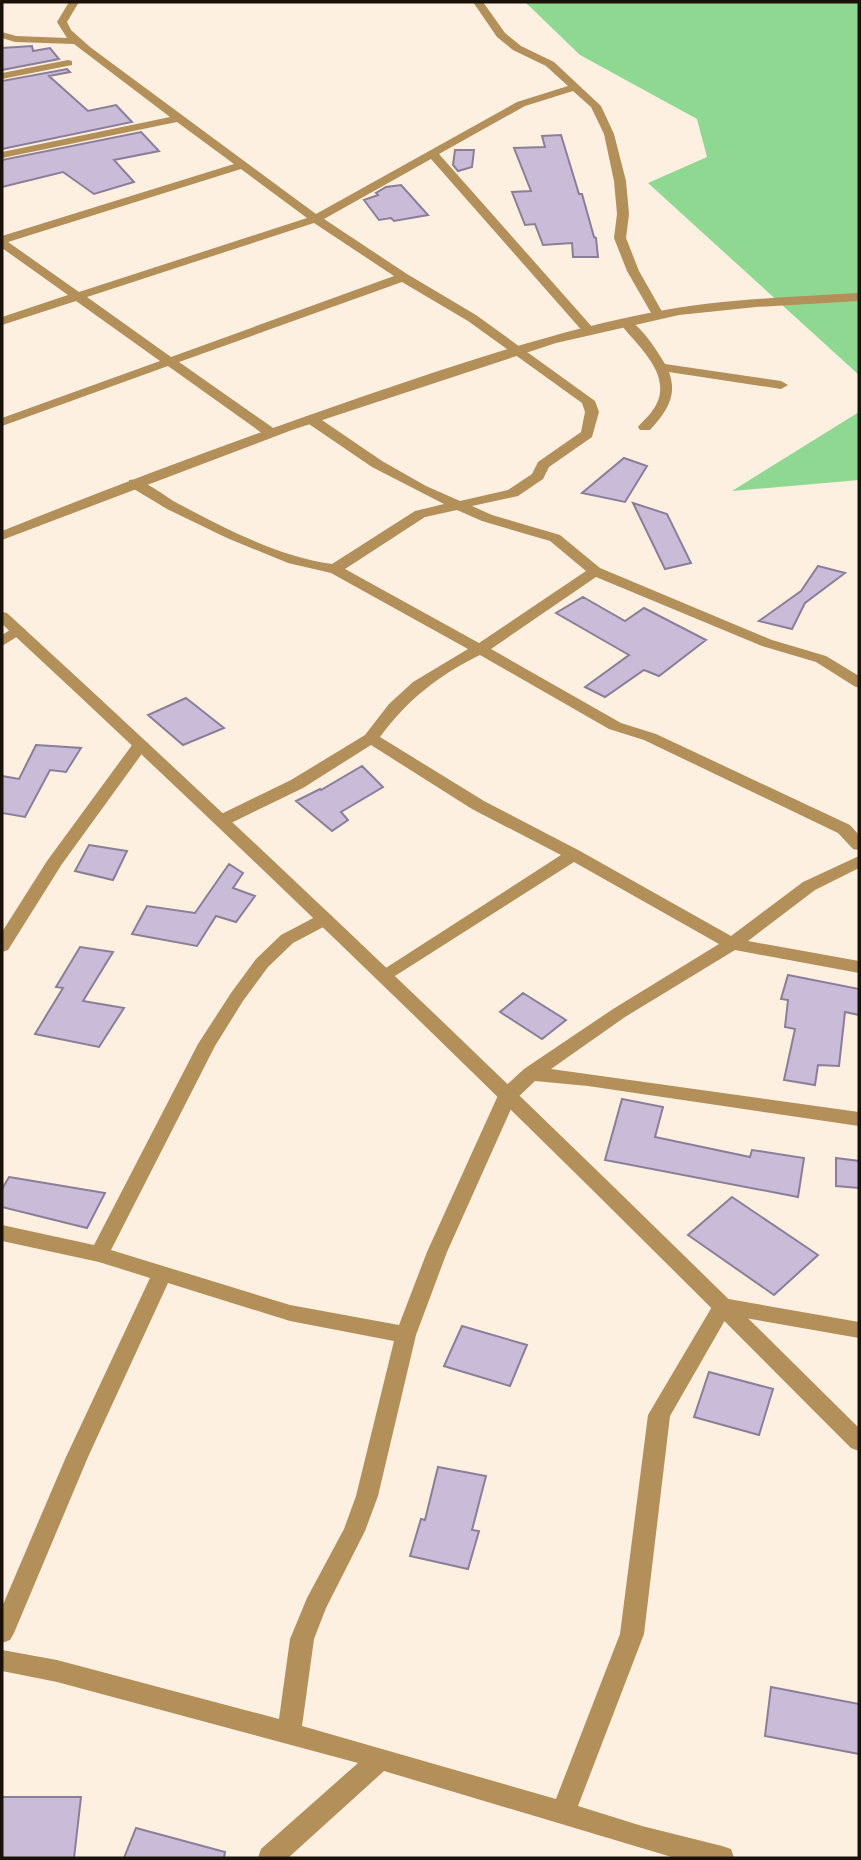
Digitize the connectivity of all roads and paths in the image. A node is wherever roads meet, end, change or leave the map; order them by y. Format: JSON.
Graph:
{"nodes":[{"id":1,"x":74,"y":2,"type":"edge"},
{"id":2,"x":478,"y":2,"type":"edge"},
{"id":3,"x":2,"y":35,"type":"edge"},
{"id":4,"x":76,"y":41,"type":"junction"},
{"id":5,"x":68,"y":63,"type":"dead end"},
{"id":6,"x":2,"y":76,"type":"edge"},
{"id":7,"x":575,"y":88,"type":"junction"},
{"id":8,"x":180,"y":118,"type":"junction"},
{"id":9,"x":432,"y":152,"type":"junction"},
{"id":10,"x":2,"y":155,"type":"edge"},
{"id":11,"x":242,"y":165,"type":"junction"},
{"id":12,"x":317,"y":218,"type":"junction"},
{"id":13,"x":2,"y":242,"type":"edge"},
{"id":14,"x":403,"y":277,"type":"junction"},
{"id":15,"x":75,"y":297,"type":"junction"},
{"id":16,"x":859,"y":297,"type":"edge"},
{"id":17,"x":658,"y":315,"type":"junction"},
{"id":18,"x":2,"y":321,"type":"edge"},
{"id":19,"x":625,"y":322,"type":"junction"},
{"id":20,"x":589,"y":331,"type":"junction"},
{"id":21,"x":518,"y":349,"type":"junction"},
{"id":22,"x":172,"y":361,"type":"junction"},
{"id":23,"x":660,"y":367,"type":"junction"},
{"id":24,"x":780,"y":385,"type":"dead end"},
{"id":25,"x":311,"y":419,"type":"junction"},
{"id":26,"x":3,"y":421,"type":"edge"},
{"id":27,"x":645,"y":427,"type":"dead end"},
{"id":28,"x":271,"y":433,"type":"junction"},
{"id":29,"x":134,"y":483,"type":"junction"},
{"id":30,"x":455,"y":504,"type":"junction"},
{"id":31,"x":2,"y":536,"type":"edge"},
{"id":32,"x":335,"y":569,"type":"junction"},
{"id":33,"x":595,"y":572,"type":"junction"},
{"id":34,"x":2,"y":616,"type":"edge"},
{"id":35,"x":19,"y":630,"type":"junction"},
{"id":36,"x":2,"y":642,"type":"edge"},
{"id":37,"x":480,"y":649,"type":"junction"},
{"id":38,"x":859,"y":683,"type":"edge"},
{"id":39,"x":371,"y":738,"type":"junction"},
{"id":40,"x":141,"y":744,"type":"junction"},
{"id":41,"x":223,"y":820,"type":"junction"},
{"id":42,"x":859,"y":845,"type":"edge"},
{"id":43,"x":574,"y":855,"type":"junction"},
{"id":44,"x":859,"y":862,"type":"edge"},
{"id":45,"x":326,"y":919,"type":"junction"},
{"id":46,"x":732,"y":944,"type":"junction"},
{"id":47,"x":2,"y":946,"type":"edge"},
{"id":48,"x":859,"y":967,"type":"edge"},
{"id":49,"x":384,"y":977,"type":"junction"},
{"id":50,"x":531,"y":1074,"type":"junction"},
{"id":51,"x":507,"y":1096,"type":"junction"},
{"id":52,"x":859,"y":1119,"type":"edge"},
{"id":53,"x":5,"y":1237,"type":"edge"},
{"id":54,"x":99,"y":1254,"type":"junction"},
{"id":55,"x":162,"y":1274,"type":"junction"},
{"id":56,"x":723,"y":1306,"type":"junction"},
{"id":57,"x":859,"y":1330,"type":"edge"},
{"id":58,"x":405,"y":1335,"type":"junction"},
{"id":59,"x":859,"y":1442,"type":"edge"},
{"id":60,"x":2,"y":1633,"type":"edge"},
{"id":61,"x":2,"y":1661,"type":"edge"},
{"id":62,"x":289,"y":1733,"type":"junction"},
{"id":63,"x":380,"y":1759,"type":"junction"},
{"id":64,"x":563,"y":1813,"type":"junction"},
{"id":65,"x":270,"y":1858,"type":"edge"},
{"id":66,"x":722,"y":1858,"type":"edge"}],
"edges":[{"from":1,"to":4,"type":"street"},
{"from":2,"to":7,"type":"street"},
{"from":3,"to":4,"type":"street"},
{"from":4,"to":8,"type":"street"},
{"from":5,"to":6,"type":"street"},
{"from":7,"to":9,"type":"street"},
{"from":7,"to":17,"type":"street"},
{"from":8,"to":10,"type":"street"},
{"from":8,"to":11,"type":"street"},
{"from":9,"to":12,"type":"street"},
{"from":9,"to":20,"type":"street"},
{"from":11,"to":12,"type":"street"},
{"from":11,"to":13,"type":"street"},
{"from":12,"to":14,"type":"street"},
{"from":12,"to":15,"type":"street"},
{"from":13,"to":15,"type":"street"},
{"from":14,"to":21,"type":"street"},
{"from":14,"to":22,"type":"street"},
{"from":15,"to":18,"type":"street"},
{"from":15,"to":22,"type":"street"},
{"from":16,"to":17,"type":"street"},
{"from":17,"to":19,"type":"street"},
{"from":19,"to":20,"type":"street"},
{"from":19,"to":23,"type":"street"},
{"from":20,"to":21,"type":"street"},
{"from":21,"to":25,"type":"street"},
{"from":21,"to":30,"type":"street"},
{"from":22,"to":26,"type":"street"},
{"from":22,"to":28,"type":"street"},
{"from":23,"to":24,"type":"street"},
{"from":23,"to":27,"type":"street"},
{"from":25,"to":28,"type":"street"},
{"from":25,"to":30,"type":"street"},
{"from":28,"to":29,"type":"street"},
{"from":29,"to":31,"type":"street"},
{"from":29,"to":32,"type":"street"},
{"from":30,"to":32,"type":"street"},
{"from":30,"to":33,"type":"street"},
{"from":32,"to":37,"type":"street"},
{"from":33,"to":37,"type":"street"},
{"from":33,"to":38,"type":"street"},
{"from":34,"to":35,"type":"street"},
{"from":35,"to":36,"type":"street"},
{"from":35,"to":40,"type":"street"},
{"from":37,"to":39,"type":"street"},
{"from":37,"to":42,"type":"street"},
{"from":39,"to":41,"type":"street"},
{"from":39,"to":43,"type":"street"},
{"from":40,"to":41,"type":"street"},
{"from":40,"to":47,"type":"street"},
{"from":41,"to":45,"type":"street"},
{"from":43,"to":46,"type":"street"},
{"from":43,"to":49,"type":"street"},
{"from":44,"to":46,"type":"street"},
{"from":45,"to":49,"type":"street"},
{"from":45,"to":54,"type":"street"},
{"from":46,"to":48,"type":"street"},
{"from":46,"to":50,"type":"street"},
{"from":49,"to":51,"type":"street"},
{"from":50,"to":51,"type":"street"},
{"from":50,"to":52,"type":"street"},
{"from":51,"to":56,"type":"street"},
{"from":51,"to":58,"type":"street"},
{"from":53,"to":54,"type":"street"},
{"from":54,"to":55,"type":"street"},
{"from":55,"to":58,"type":"street"},
{"from":55,"to":60,"type":"street"},
{"from":56,"to":57,"type":"street"},
{"from":56,"to":59,"type":"street"},
{"from":56,"to":64,"type":"street"},
{"from":58,"to":62,"type":"street"},
{"from":61,"to":62,"type":"street"},
{"from":62,"to":63,"type":"street"},
{"from":63,"to":64,"type":"street"},
{"from":63,"to":65,"type":"street"},
{"from":64,"to":66,"type":"street"}]}
